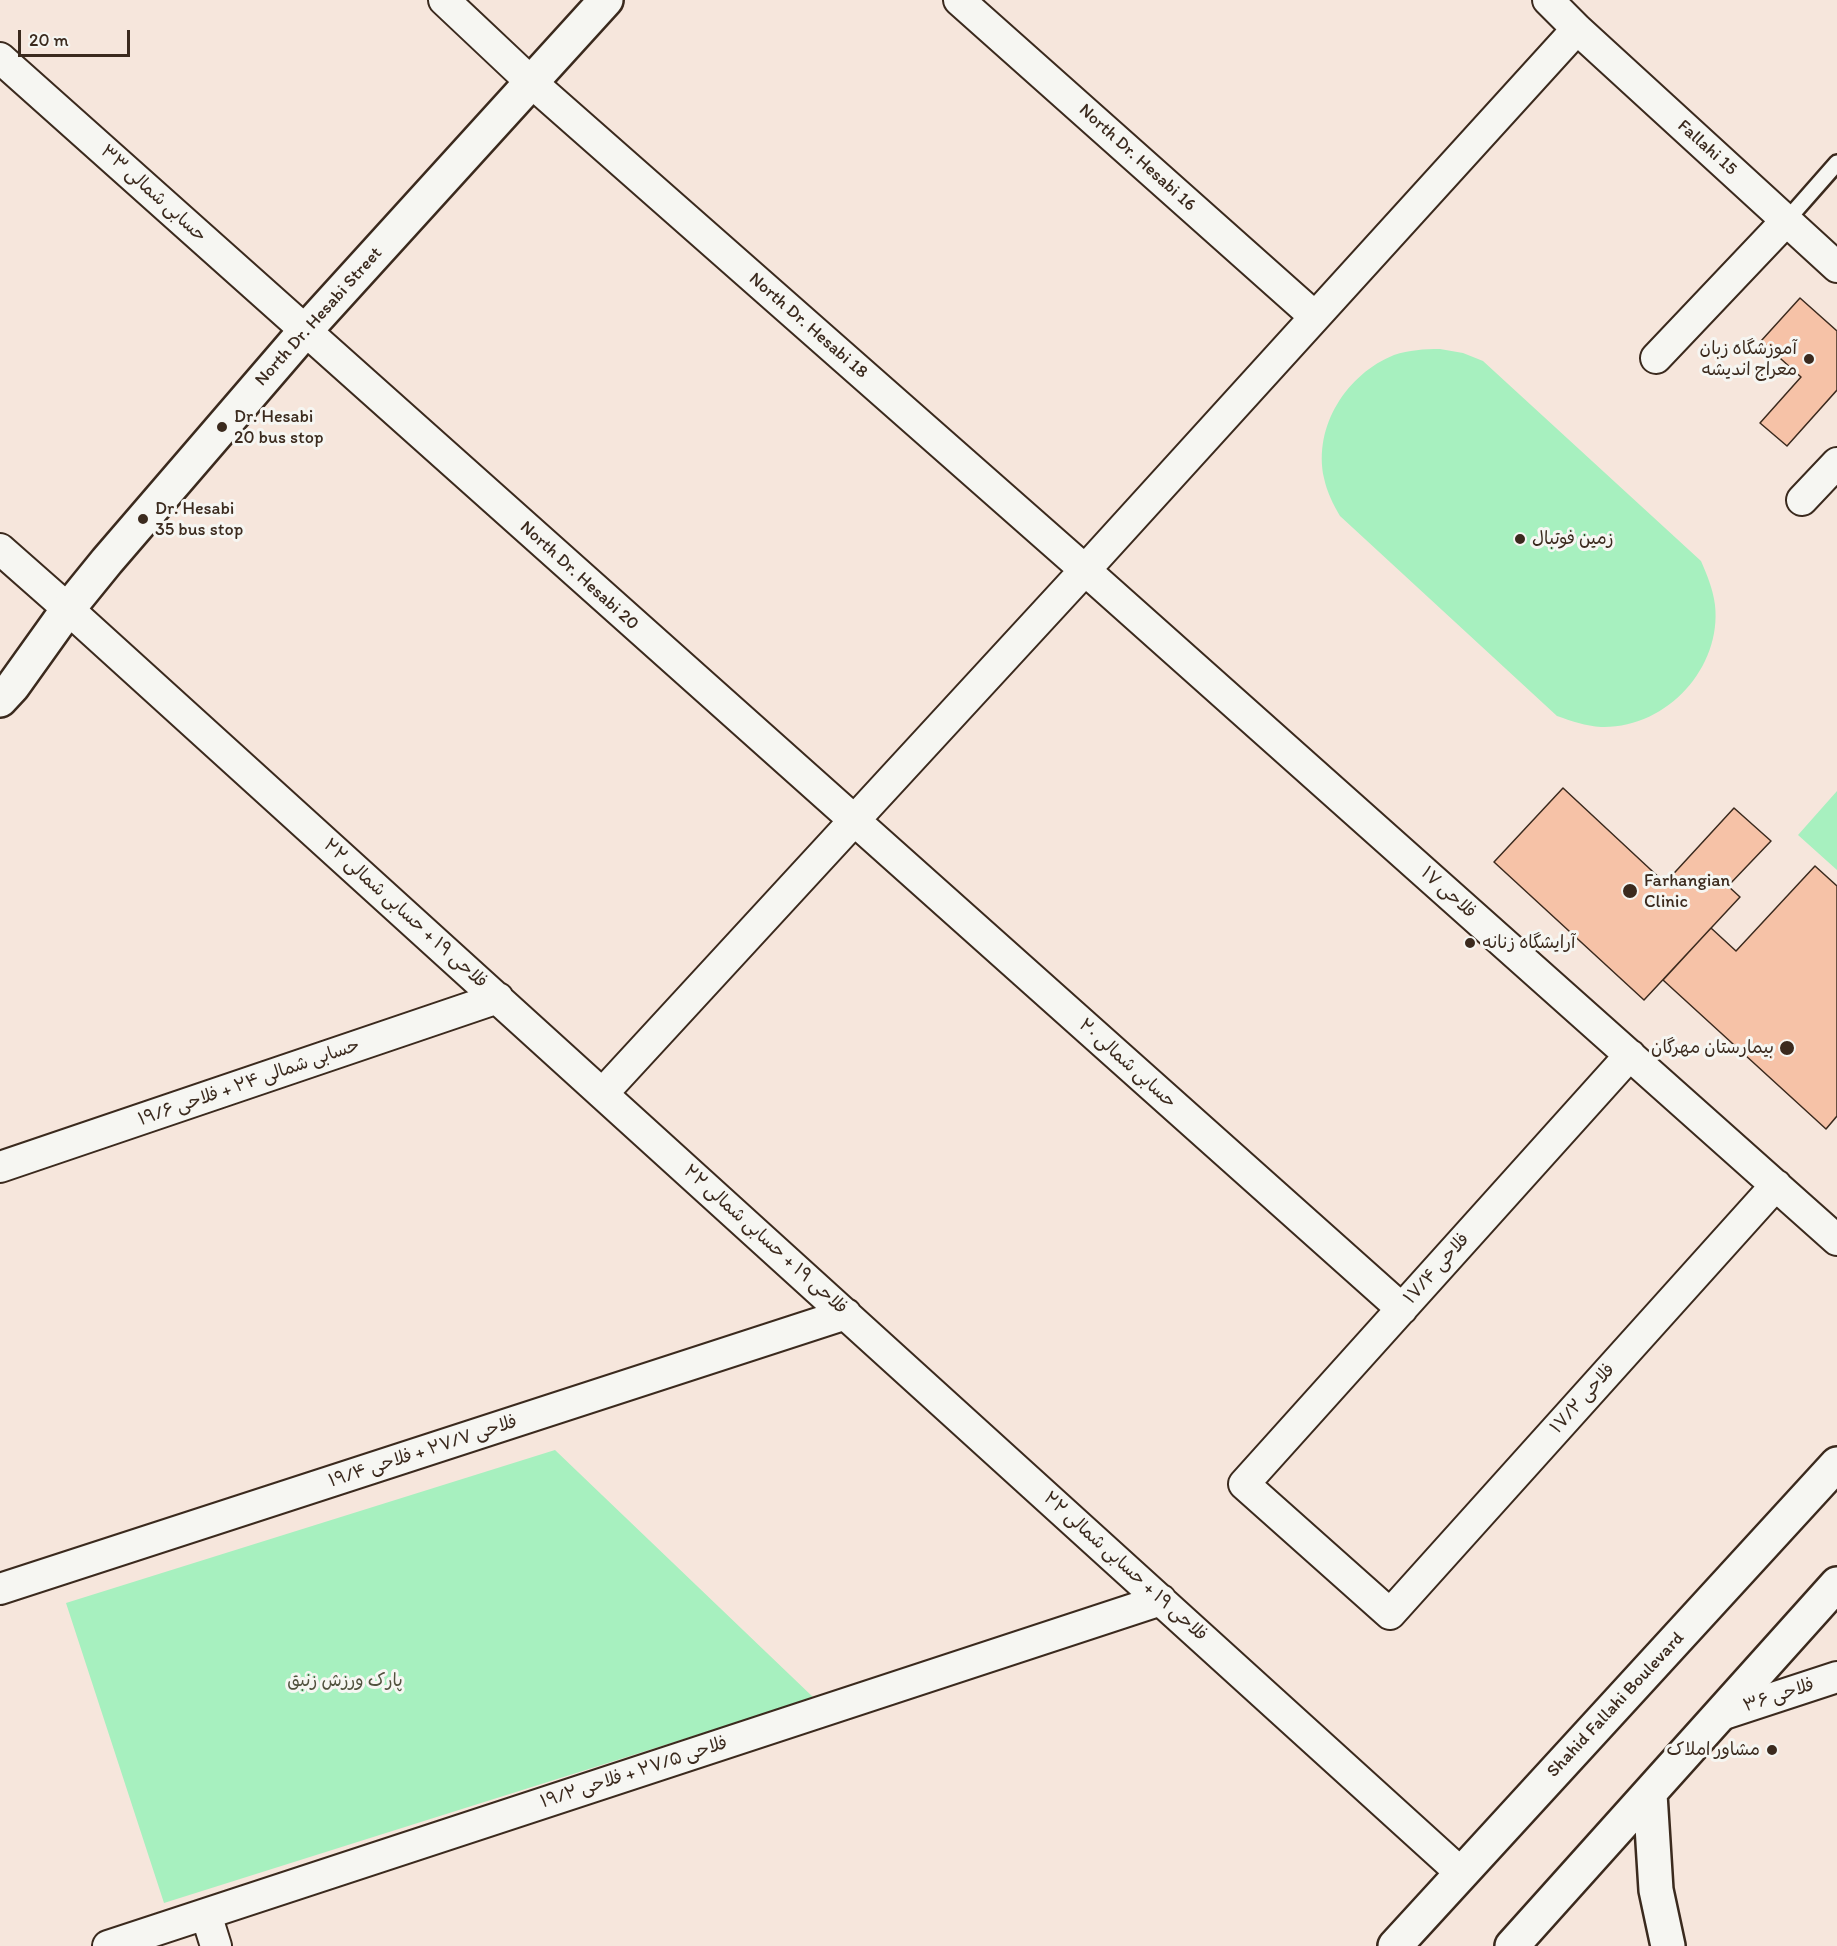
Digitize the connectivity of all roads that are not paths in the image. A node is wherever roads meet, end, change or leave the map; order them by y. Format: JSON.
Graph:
{"nodes":[{"id":1,"x":444,"y":0,"type":"edge"},
{"id":2,"x":606,"y":0,"type":"edge"},
{"id":3,"x":959,"y":0,"type":"edge"},
{"id":4,"x":1548,"y":0,"type":"edge"},
{"id":5,"x":1577,"y":29,"type":"junction"},
{"id":6,"x":0,"y":58,"type":"edge"},
{"id":7,"x":531,"y":82,"type":"junction"},
{"id":8,"x":1837,"y":163,"type":"edge"},
{"id":9,"x":1786,"y":221,"type":"junction"},
{"id":10,"x":1837,"y":267,"type":"edge"},
{"id":11,"x":1314,"y":316,"type":"junction"},
{"id":12,"x":305,"y":331,"type":"junction"},
{"id":13,"x":1656,"y":358,"type":"dead end"},
{"id":14,"x":1837,"y":463,"type":"edge"},
{"id":15,"x":1802,"y":500,"type":"dead end"},
{"id":16,"x":0,"y":549,"type":"edge"},
{"id":17,"x":1085,"y":570,"type":"junction"},
{"id":18,"x":68,"y":609,"type":"junction"},
{"id":19,"x":0,"y":700,"type":"edge"},
{"id":20,"x":853,"y":820,"type":"junction"},
{"id":21,"x":498,"y":998,"type":"junction"},
{"id":22,"x":1630,"y":1055,"type":"junction"},
{"id":23,"x":603,"y":1093,"type":"junction"},
{"id":24,"x":0,"y":1167,"type":"edge"},
{"id":25,"x":1776,"y":1185,"type":"junction"},
{"id":26,"x":1837,"y":1240,"type":"edge"},
{"id":27,"x":1402,"y":1309,"type":"junction"},
{"id":28,"x":846,"y":1314,"type":"junction"},
{"id":29,"x":1837,"y":1464,"type":"edge"},
{"id":30,"x":1244,"y":1484,"type":"joint"},
{"id":31,"x":1837,"y":1584,"type":"edge"},
{"id":32,"x":0,"y":1589,"type":"edge"},
{"id":33,"x":1161,"y":1600,"type":"junction"},
{"id":34,"x":1837,"y":1677,"type":"edge"},
{"id":35,"x":1721,"y":1715,"type":"junction"},
{"id":36,"x":1650,"y":1794,"type":"junction"},
{"id":37,"x":1461,"y":1873,"type":"junction"},
{"id":38,"x":206,"y":1914,"type":"junction"},
{"id":39,"x":108,"y":1946,"type":"edge"},
{"id":40,"x":216,"y":1946,"type":"edge"},
{"id":41,"x":1395,"y":1946,"type":"edge"},
{"id":42,"x":1512,"y":1946,"type":"edge"},
{"id":43,"x":1668,"y":1946,"type":"edge"}],
"edges":[{"from":1,"to":7,"type":"street","name":"North Dr. Hesabi 18"},
{"from":2,"to":7,"type":"main road","name":"North Dr. Hesabi Street"},
{"from":3,"to":11,"type":"street","name":"North Dr. Hesabi 16"},
{"from":4,"to":5,"type":"street","name":"Fallahi 15"},
{"from":5,"to":9,"type":"street","name":"Fallahi 15"},
{"from":5,"to":11,"type":"street"},
{"from":6,"to":12,"type":"street","name":"حسابی شمالی ۳۳"},
{"from":7,"to":12,"type":"main road","name":"North Dr. Hesabi Street"},
{"from":7,"to":17,"type":"street","name":"North Dr. Hesabi 18"},
{"from":8,"to":9,"type":"lane"},
{"from":9,"to":10,"type":"street","name":"Fallahi 15"},
{"from":9,"to":13,"type":"street"},
{"from":11,"to":17,"type":"street"},
{"from":12,"to":18,"type":"main road","name":"North Dr. Hesabi Street"},
{"from":12,"to":20,"type":"street","name":"North Dr. Hesabi 20"},
{"from":14,"to":15,"type":"street"},
{"from":16,"to":18,"type":"street","name":"فلاحی ۱۹ + حسابی شمالی ۲۲"},
{"from":17,"to":20,"type":"street"},
{"from":17,"to":22,"type":"street","name":"فلاحی ۱۷"},
{"from":18,"to":19,"type":"main road","name":"North Dr. Hesabi Street"},
{"from":18,"to":21,"type":"street","name":"فلاحی ۱۹ + حسابی شمالی ۲۲"},
{"from":20,"to":23,"type":"street"},
{"from":20,"to":27,"type":"street","name":"حسابی شمالی ۲۰"},
{"from":21,"to":23,"type":"street","name":"فلاحی ۱۹ + حسابی شمالی ۲۲"},
{"from":21,"to":24,"type":"street","name":"حسابی شمالی ۲۴ + فلاحی ۱۹/۶"},
{"from":22,"to":25,"type":"street","name":"فلاحی ۱۷"},
{"from":22,"to":27,"type":"street","name":"فلاحی ۱۷/۴"},
{"from":23,"to":28,"type":"street","name":"فلاحی ۱۹ + حسابی شمالی ۲۲"},
{"from":25,"to":26,"type":"street","name":"فلاحی ۱۷"},
{"from":25,"to":30,"type":"street","name":"فلاحی ۱۷/۲"},
{"from":27,"to":30,"type":"street","name":"فلاحی ۱۷/۴"},
{"from":28,"to":32,"type":"street","name":"فلاحی ۲۷/۷ + فلاحی ۱۹/۴"},
{"from":28,"to":33,"type":"street","name":"فلاحی ۱۹ + حسابی شمالی ۲۲"},
{"from":29,"to":37,"type":"main road","name":"Shahid Fallahi Boulevard"},
{"from":31,"to":35,"type":"main road"},
{"from":33,"to":37,"type":"street","name":"فلاحی ۱۹ + حسابی شمالی ۲۲"},
{"from":33,"to":38,"type":"street","name":"فلاحی ۲۷/۵ + فلاحی ۱۹/۲"},
{"from":34,"to":35,"type":"street","name":"فلاحی ۳۶"},
{"from":35,"to":36,"type":"main road"},
{"from":36,"to":42,"type":"main road"},
{"from":36,"to":43,"type":"main road"},
{"from":37,"to":41,"type":"main road","name":"Shahid Fallahi Boulevard"},
{"from":38,"to":39,"type":"street","name":"فلاحی ۲۷/۵ + فلاحی ۱۹/۲"},
{"from":38,"to":40,"type":"street"}]}
